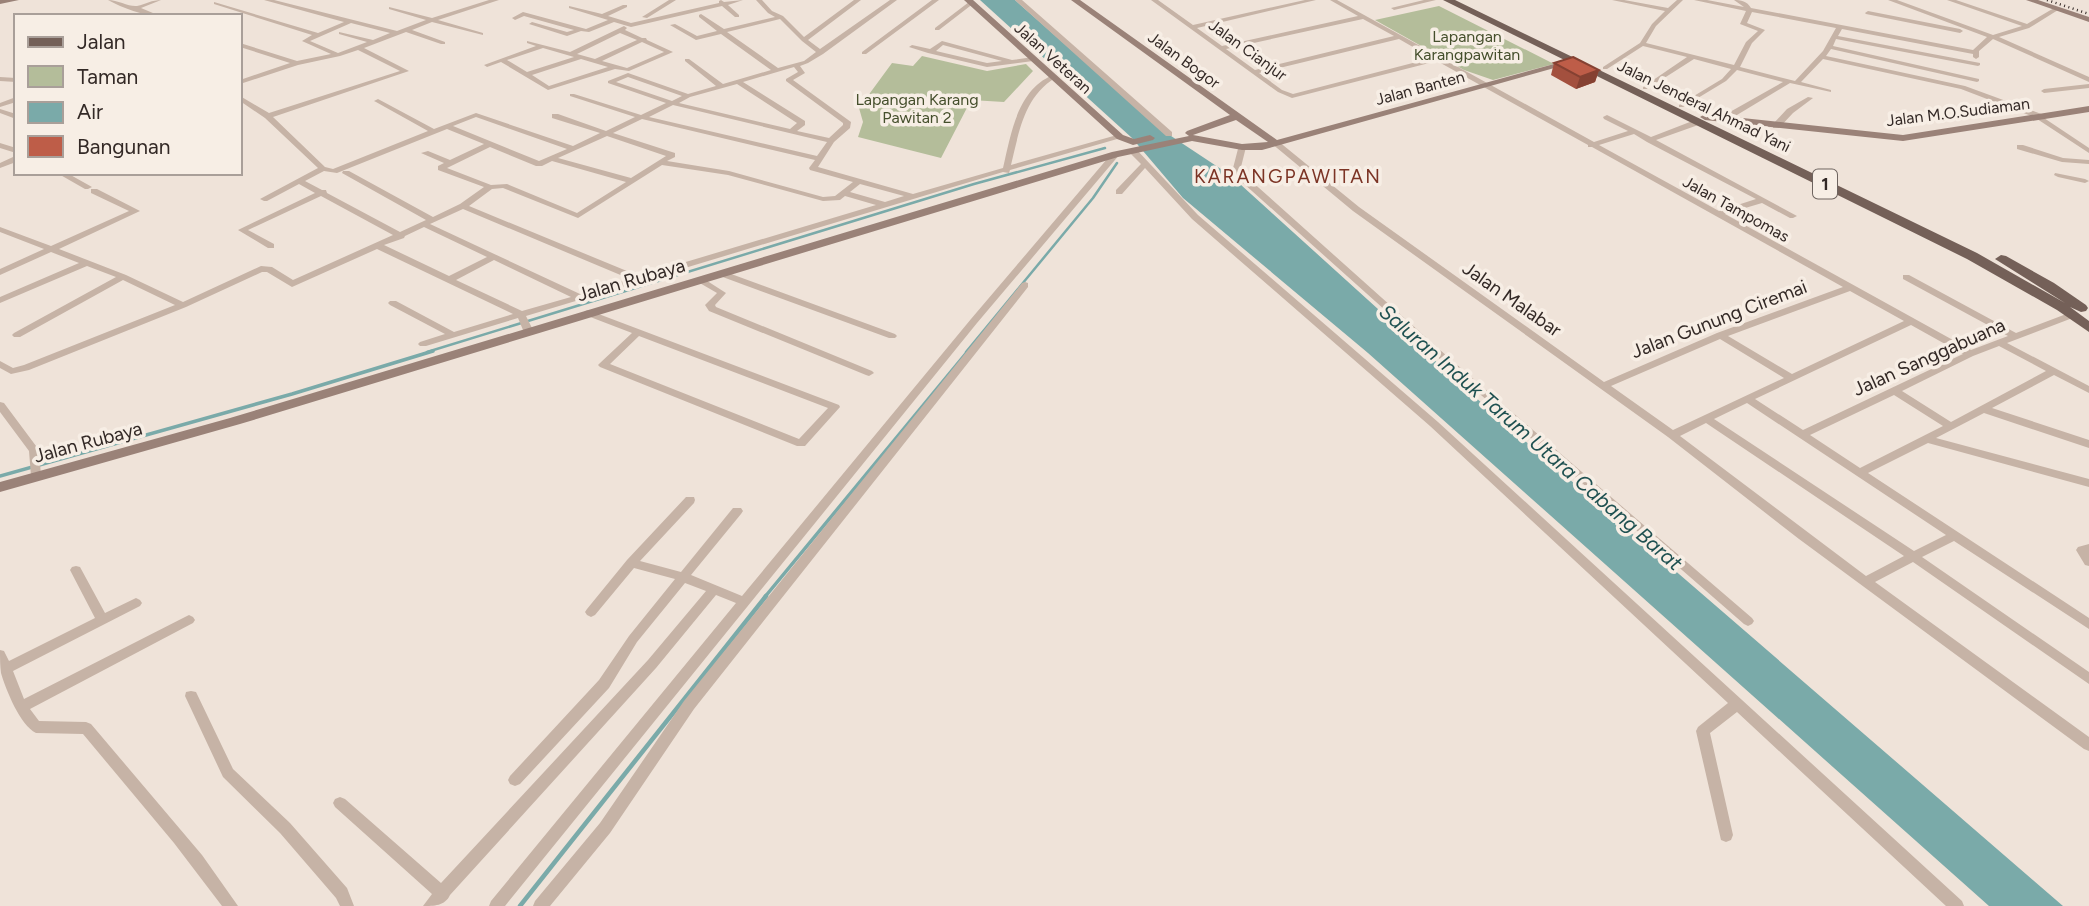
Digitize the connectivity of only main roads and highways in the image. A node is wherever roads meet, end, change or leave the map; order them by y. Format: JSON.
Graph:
{"nodes":[{"id":1,"x":1448,"y":0,"type":"edge"},
{"id":2,"x":1463,"y":0,"type":"edge"},
{"id":3,"x":1701,"y":120,"type":"junction"},
{"id":4,"x":2049,"y":286,"type":"junction"},
{"id":5,"x":2089,"y":302,"type":"edge"},
{"id":6,"x":2073,"y":315,"type":"junction"},
{"id":7,"x":2089,"y":315,"type":"edge"},
{"id":8,"x":2089,"y":328,"type":"edge"}],
"edges":[{"from":1,"to":3,"type":"main road","name":"Jalan Jenderal Ahmad Yani","number":"1"},
{"from":2,"to":3,"type":"main road","name":"Jalan Jenderal Ahmad Yani","number":"1"},
{"from":3,"to":4,"type":"main road","name":"Jalan Jenderal Ahmad Yani","number":"1"},
{"from":3,"to":6,"type":"main road","name":"Jalan Jenderal Ahmad Yani","number":"1"},
{"from":4,"to":5,"type":"main road"},
{"from":4,"to":7,"type":"main road","name":"Jalan Jenderal Ahmad Yani","number":"1"},
{"from":6,"to":7,"type":"main road","number":"1"},
{"from":6,"to":8,"type":"main road","name":"Jalan Jenderal Ahmad Yani","number":"1"}]}
